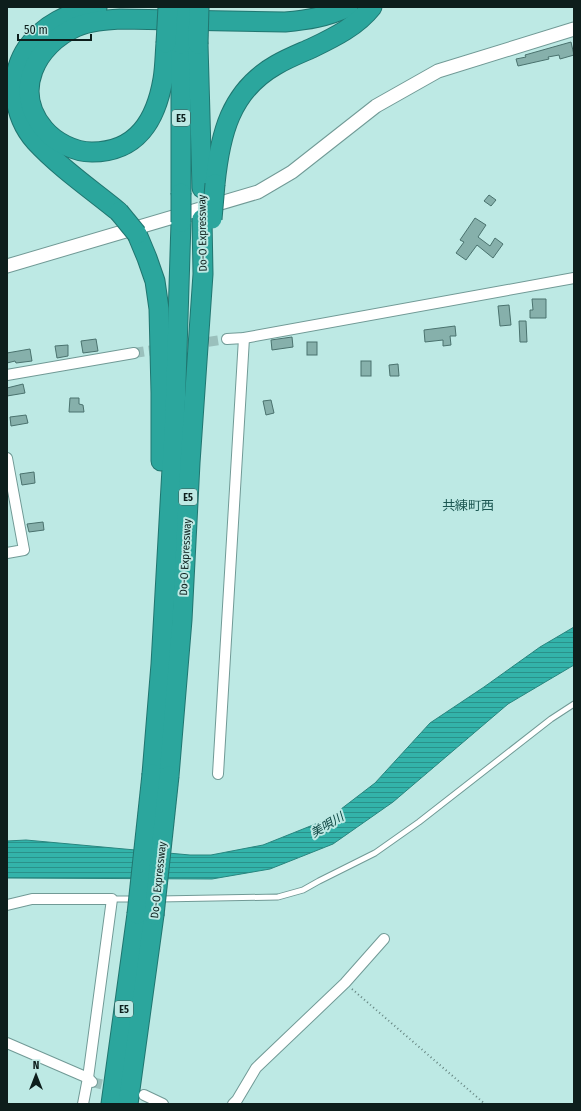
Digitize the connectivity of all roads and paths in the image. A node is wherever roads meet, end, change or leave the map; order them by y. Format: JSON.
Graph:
{"nodes":[{"id":1,"x":107,"y":7,"type":"edge"},
{"id":2,"x":167,"y":7,"type":"edge"},
{"id":3,"x":181,"y":7,"type":"edge"},
{"id":4,"x":199,"y":7,"type":"edge"},
{"id":5,"x":312,"y":7,"type":"edge"},
{"id":6,"x":348,"y":7,"type":"edge"},
{"id":7,"x":372,"y":7,"type":"edge"},
{"id":8,"x":574,"y":29,"type":"edge"},
{"id":9,"x":182,"y":44,"type":"junction"},
{"id":10,"x":208,"y":186,"type":"junction"},
{"id":11,"x":7,"y":266,"type":"edge"},
{"id":12,"x":574,"y":278,"type":"edge"},
{"id":13,"x":244,"y":338,"type":"junction"},
{"id":14,"x":227,"y":339,"type":"tunnel mouth"},
{"id":15,"x":134,"y":353,"type":"tunnel mouth"},
{"id":16,"x":7,"y":375,"type":"edge"},
{"id":17,"x":7,"y":458,"type":"edge"},
{"id":18,"x":7,"y":553,"type":"edge"},
{"id":19,"x":161,"y":664,"type":"junction"},
{"id":20,"x":574,"y":704,"type":"edge"},
{"id":21,"x":218,"y":774,"type":"dead end"},
{"id":22,"x":160,"y":775,"type":"junction"},
{"id":23,"x":112,"y":899,"type":"junction"},
{"id":24,"x":7,"y":905,"type":"edge"},
{"id":25,"x":146,"y":907,"type":"junction"},
{"id":26,"x":384,"y":939,"type":"dead end"},
{"id":27,"x":345,"y":983,"type":"junction"},
{"id":28,"x":7,"y":1043,"type":"edge"},
{"id":29,"x":90,"y":1080,"type":"junction"},
{"id":30,"x":144,"y":1095,"type":"dead end"},
{"id":31,"x":158,"y":1103,"type":"edge"},
{"id":32,"x":83,"y":1104,"type":"edge"},
{"id":33,"x":111,"y":1104,"type":"edge"},
{"id":34,"x":128,"y":1104,"type":"edge"},
{"id":35,"x":233,"y":1104,"type":"edge"},
{"id":36,"x":484,"y":1104,"type":"edge"}],
"edges":[{"from":1,"to":19,"type":"highway","bridge":true},
{"from":2,"to":5,"type":"highway"},
{"from":2,"to":9,"type":"highway","bridge":true},
{"from":3,"to":9,"type":"highway","name":"Do-O Expressway","number":"E5","bridge":true},
{"from":4,"to":9,"type":"highway","name":"Do-O Expressway","number":"E5","bridge":true},
{"from":6,"to":9,"type":"highway"},
{"from":7,"to":10,"type":"highway"},
{"from":8,"to":11,"type":"street"},
{"from":9,"to":10,"type":"highway","name":"Do-O Expressway","number":"E5"},
{"from":9,"to":19,"type":"highway","name":"Do-O Expressway","number":"E5","bridge":true},
{"from":10,"to":22,"type":"highway","name":"Do-O Expressway","number":"E5"},
{"from":12,"to":13,"type":"street"},
{"from":13,"to":14,"type":"street"},
{"from":13,"to":21,"type":"street"},
{"from":15,"to":16,"type":"street"},
{"from":17,"to":18,"type":"street"},
{"from":19,"to":22,"type":"highway","name":"Do-O Expressway","number":"E5"},
{"from":20,"to":25,"type":"lane"},
{"from":22,"to":25,"type":"highway","name":"Do-O Expressway","number":"E5","bridge":true},
{"from":23,"to":24,"type":"street"},
{"from":23,"to":25,"type":"lane"},
{"from":23,"to":29,"type":"street"},
{"from":25,"to":33,"type":"highway","name":"Do-O Expressway","number":"E5"},
{"from":25,"to":34,"type":"highway","name":"Do-O Expressway","number":"E5"},
{"from":26,"to":27,"type":"street"},
{"from":27,"to":35,"type":"street"},
{"from":27,"to":36,"type":"path"},
{"from":28,"to":29,"type":"street"},
{"from":29,"to":32,"type":"street"},
{"from":30,"to":31,"type":"street"}]}
